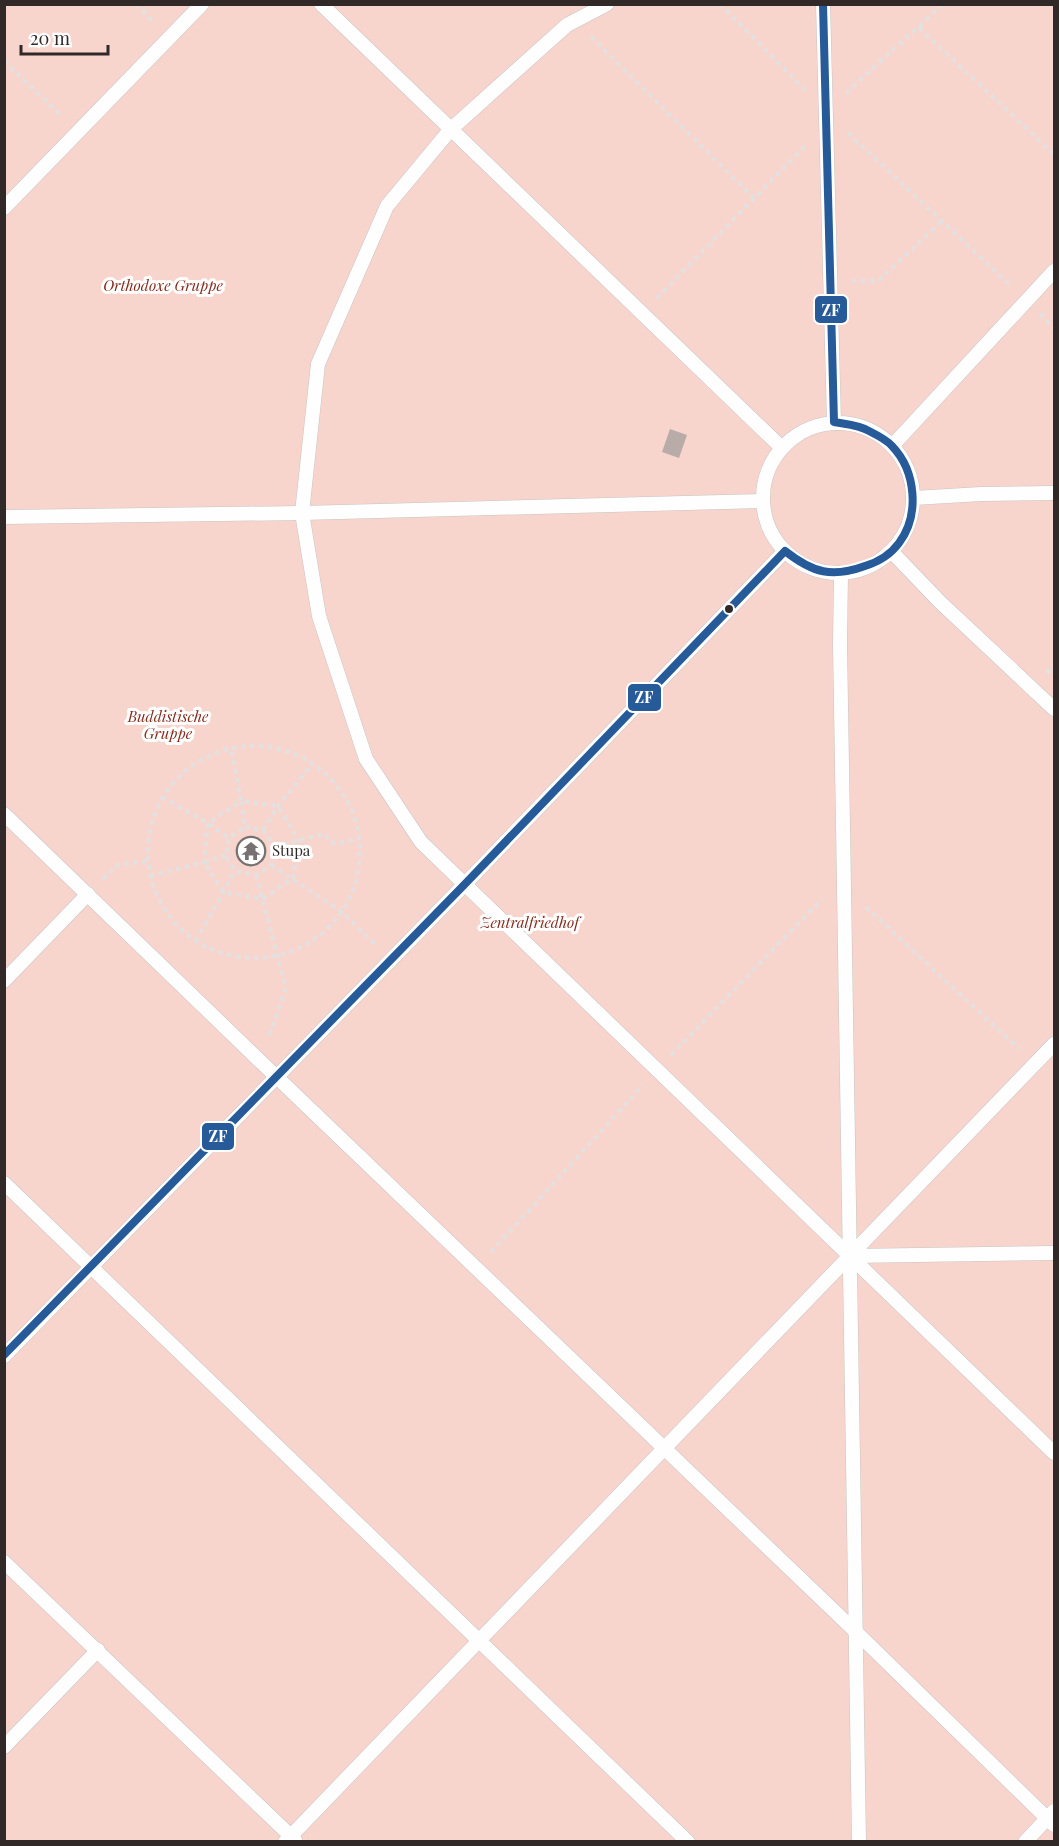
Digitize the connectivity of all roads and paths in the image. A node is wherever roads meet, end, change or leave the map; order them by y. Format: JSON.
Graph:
{"nodes":[{"id":1,"x":202,"y":4,"type":"edge"},
{"id":2,"x":321,"y":4,"type":"edge"},
{"id":3,"x":607,"y":4,"type":"edge"},
{"id":4,"x":720,"y":4,"type":"edge"},
{"id":5,"x":824,"y":4,"type":"edge"},
{"id":6,"x":943,"y":4,"type":"edge"},
{"id":7,"x":576,"y":21,"type":"junction"},
{"id":8,"x":919,"y":28,"type":"junction"},
{"id":9,"x":4,"y":61,"type":"edge"},
{"id":10,"x":826,"y":118,"type":"junction"},
{"id":11,"x":450,"y":129,"type":"junction"},
{"id":12,"x":79,"y":132,"type":"junction"},
{"id":13,"x":1054,"y":154,"type":"edge"},
{"id":14,"x":754,"y":198,"type":"junction"},
{"id":15,"x":4,"y":208,"type":"edge"},
{"id":16,"x":942,"y":221,"type":"junction"},
{"id":17,"x":1054,"y":271,"type":"edge"},
{"id":18,"x":830,"y":281,"type":"junction"},
{"id":19,"x":1025,"y":301,"type":"junction"},
{"id":20,"x":642,"y":313,"type":"junction"},
{"id":21,"x":1054,"y":328,"type":"edge"},
{"id":22,"x":834,"y":422,"type":"junction"},
{"id":23,"x":892,"y":445,"type":"junction"},
{"id":24,"x":782,"y":448,"type":"junction"},
{"id":25,"x":1054,"y":493,"type":"edge"},
{"id":26,"x":914,"y":498,"type":"junction"},
{"id":27,"x":762,"y":501,"type":"junction"},
{"id":28,"x":302,"y":513,"type":"junction"},
{"id":29,"x":4,"y":516,"type":"edge"},
{"id":30,"x":785,"y":551,"type":"junction"},
{"id":31,"x":891,"y":551,"type":"junction"},
{"id":32,"x":841,"y":573,"type":"junction"},
{"id":33,"x":1054,"y":709,"type":"edge"},
{"id":34,"x":231,"y":747,"type":"junction"},
{"id":35,"x":313,"y":763,"type":"junction"},
{"id":36,"x":162,"y":797,"type":"junction"},
{"id":37,"x":241,"y":801,"type":"junction"},
{"id":38,"x":278,"y":806,"type":"junction"},
{"id":39,"x":4,"y":814,"type":"edge"},
{"id":40,"x":208,"y":823,"type":"junction"},
{"id":41,"x":245,"y":827,"type":"junction"},
{"id":42,"x":263,"y":830,"type":"junction"},
{"id":43,"x":229,"y":838,"type":"junction"},
{"id":44,"x":360,"y":838,"type":"junction"},
{"id":45,"x":299,"y":841,"type":"junction"},
{"id":46,"x":274,"y":846,"type":"junction"},
{"id":47,"x":226,"y":856,"type":"junction"},
{"id":48,"x":147,"y":861,"type":"junction"},
{"id":49,"x":204,"y":862,"type":"junction"},
{"id":50,"x":271,"y":865,"type":"junction"},
{"id":51,"x":235,"y":871,"type":"junction"},
{"id":52,"x":256,"y":875,"type":"junction"},
{"id":53,"x":150,"y":876,"type":"junction"},
{"id":54,"x":293,"y":878,"type":"junction"},
{"id":55,"x":465,"y":885,"type":"junction"},
{"id":56,"x":844,"y":886,"type":"junction"},
{"id":57,"x":224,"y":892,"type":"junction"},
{"id":58,"x":88,"y":894,"type":"junction"},
{"id":59,"x":263,"y":899,"type":"junction"},
{"id":60,"x":342,"y":912,"type":"junction"},
{"id":61,"x":196,"y":941,"type":"junction"},
{"id":62,"x":278,"y":955,"type":"junction"},
{"id":63,"x":391,"y":960,"type":"junction"},
{"id":64,"x":4,"y":981,"type":"edge"},
{"id":65,"x":1054,"y":1044,"type":"edge"},
{"id":66,"x":261,"y":1062,"type":"junction"},
{"id":67,"x":1035,"y":1064,"type":"junction"},
{"id":68,"x":657,"y":1070,"type":"junction"},
{"id":69,"x":277,"y":1078,"type":"junction"},
{"id":70,"x":4,"y":1183,"type":"edge"},
{"id":71,"x":1054,"y":1253,"type":"edge"},
{"id":72,"x":850,"y":1256,"type":"junction"},
{"id":73,"x":91,"y":1268,"type":"junction"},
{"id":74,"x":477,"y":1269,"type":"junction"},
{"id":75,"x":4,"y":1356,"type":"edge"},
{"id":76,"x":665,"y":1449,"type":"junction"},
{"id":77,"x":1054,"y":1453,"type":"edge"},
{"id":78,"x":4,"y":1562,"type":"edge"},
{"id":79,"x":855,"y":1631,"type":"junction"},
{"id":80,"x":480,"y":1642,"type":"junction"},
{"id":81,"x":98,"y":1650,"type":"junction"},
{"id":82,"x":4,"y":1747,"type":"edge"},
{"id":83,"x":1052,"y":1818,"type":"edge"},
{"id":84,"x":291,"y":1840,"type":"edge"},
{"id":85,"x":688,"y":1842,"type":"edge"},
{"id":86,"x":860,"y":1842,"type":"edge"},
{"id":87,"x":1025,"y":1842,"type":"edge"}],
"edges":[{"from":1,"to":12,"type":"lane"},
{"from":2,"to":11,"type":"lane"},
{"from":3,"to":7,"type":"lane"},
{"from":4,"to":10,"type":"path"},
{"from":5,"to":10,"type":"lane"},
{"from":6,"to":8,"type":"path"},
{"from":7,"to":11,"type":"lane"},
{"from":7,"to":14,"type":"path"},
{"from":8,"to":10,"type":"path"},
{"from":8,"to":13,"type":"path"},
{"from":9,"to":12,"type":"path"},
{"from":10,"to":14,"type":"path"},
{"from":10,"to":16,"type":"path"},
{"from":10,"to":18,"type":"lane"},
{"from":11,"to":20,"type":"lane"},
{"from":11,"to":28,"type":"lane"},
{"from":12,"to":15,"type":"lane"},
{"from":14,"to":20,"type":"path"},
{"from":16,"to":18,"type":"path"},
{"from":16,"to":19,"type":"path"},
{"from":17,"to":19,"type":"lane"},
{"from":18,"to":22,"type":"lane"},
{"from":19,"to":21,"type":"path"},
{"from":19,"to":23,"type":"lane"},
{"from":20,"to":24,"type":"lane"},
{"from":22,"to":23,"type":"lane"},
{"from":22,"to":24,"type":"lane"},
{"from":23,"to":26,"type":"lane"},
{"from":24,"to":27,"type":"lane"},
{"from":25,"to":26,"type":"lane"},
{"from":26,"to":31,"type":"lane"},
{"from":27,"to":28,"type":"lane"},
{"from":27,"to":30,"type":"lane"},
{"from":28,"to":29,"type":"lane"},
{"from":28,"to":55,"type":"lane"},
{"from":30,"to":32,"type":"lane"},
{"from":30,"to":55,"type":"lane"},
{"from":31,"to":32,"type":"lane"},
{"from":31,"to":33,"type":"lane"},
{"from":32,"to":56,"type":"lane"},
{"from":34,"to":35,"type":"path"},
{"from":34,"to":36,"type":"path"},
{"from":34,"to":37,"type":"path"},
{"from":35,"to":38,"type":"path"},
{"from":35,"to":44,"type":"path"},
{"from":36,"to":40,"type":"path"},
{"from":36,"to":48,"type":"path"},
{"from":37,"to":38,"type":"path"},
{"from":37,"to":40,"type":"path"},
{"from":37,"to":41,"type":"path"},
{"from":38,"to":42,"type":"path"},
{"from":38,"to":45,"type":"path"},
{"from":39,"to":58,"type":"lane"},
{"from":40,"to":43,"type":"path"},
{"from":40,"to":49,"type":"path"},
{"from":41,"to":42,"type":"path"},
{"from":41,"to":43,"type":"path"},
{"from":42,"to":46,"type":"path"},
{"from":43,"to":47,"type":"path"},
{"from":44,"to":45,"type":"path"},
{"from":44,"to":60,"type":"path"},
{"from":45,"to":46,"type":"path"},
{"from":45,"to":54,"type":"path"},
{"from":46,"to":50,"type":"path"},
{"from":47,"to":49,"type":"path"},
{"from":47,"to":51,"type":"path"},
{"from":48,"to":53,"type":"path"},
{"from":48,"to":58,"type":"path"},
{"from":49,"to":53,"type":"path"},
{"from":49,"to":57,"type":"path"},
{"from":50,"to":52,"type":"path"},
{"from":50,"to":54,"type":"path"},
{"from":51,"to":52,"type":"path"},
{"from":51,"to":57,"type":"path"},
{"from":52,"to":59,"type":"path"},
{"from":53,"to":61,"type":"path"},
{"from":54,"to":59,"type":"path"},
{"from":54,"to":60,"type":"path"},
{"from":55,"to":63,"type":"lane"},
{"from":55,"to":68,"type":"lane"},
{"from":56,"to":67,"type":"path"},
{"from":56,"to":68,"type":"path"},
{"from":56,"to":72,"type":"lane"},
{"from":57,"to":59,"type":"path"},
{"from":57,"to":61,"type":"path"},
{"from":58,"to":64,"type":"lane"},
{"from":58,"to":66,"type":"lane"},
{"from":59,"to":62,"type":"path"},
{"from":60,"to":62,"type":"path"},
{"from":60,"to":63,"type":"path"},
{"from":61,"to":62,"type":"path"},
{"from":62,"to":66,"type":"path"},
{"from":63,"to":69,"type":"lane"},
{"from":65,"to":67,"type":"lane"},
{"from":66,"to":69,"type":"lane"},
{"from":67,"to":72,"type":"lane"},
{"from":68,"to":72,"type":"lane"},
{"from":68,"to":74,"type":"path"},
{"from":69,"to":73,"type":"lane"},
{"from":69,"to":74,"type":"lane"},
{"from":70,"to":73,"type":"lane"},
{"from":71,"to":72,"type":"lane"},
{"from":72,"to":76,"type":"lane"},
{"from":72,"to":77,"type":"lane"},
{"from":72,"to":79,"type":"lane"},
{"from":73,"to":75,"type":"lane"},
{"from":73,"to":80,"type":"lane"},
{"from":74,"to":76,"type":"lane"},
{"from":76,"to":79,"type":"lane"},
{"from":76,"to":80,"type":"lane"},
{"from":78,"to":81,"type":"lane"},
{"from":79,"to":83,"type":"lane"},
{"from":79,"to":86,"type":"lane"},
{"from":80,"to":84,"type":"lane"},
{"from":80,"to":85,"type":"lane"},
{"from":81,"to":82,"type":"lane"},
{"from":81,"to":84,"type":"lane"},
{"from":83,"to":87,"type":"lane"}]}
